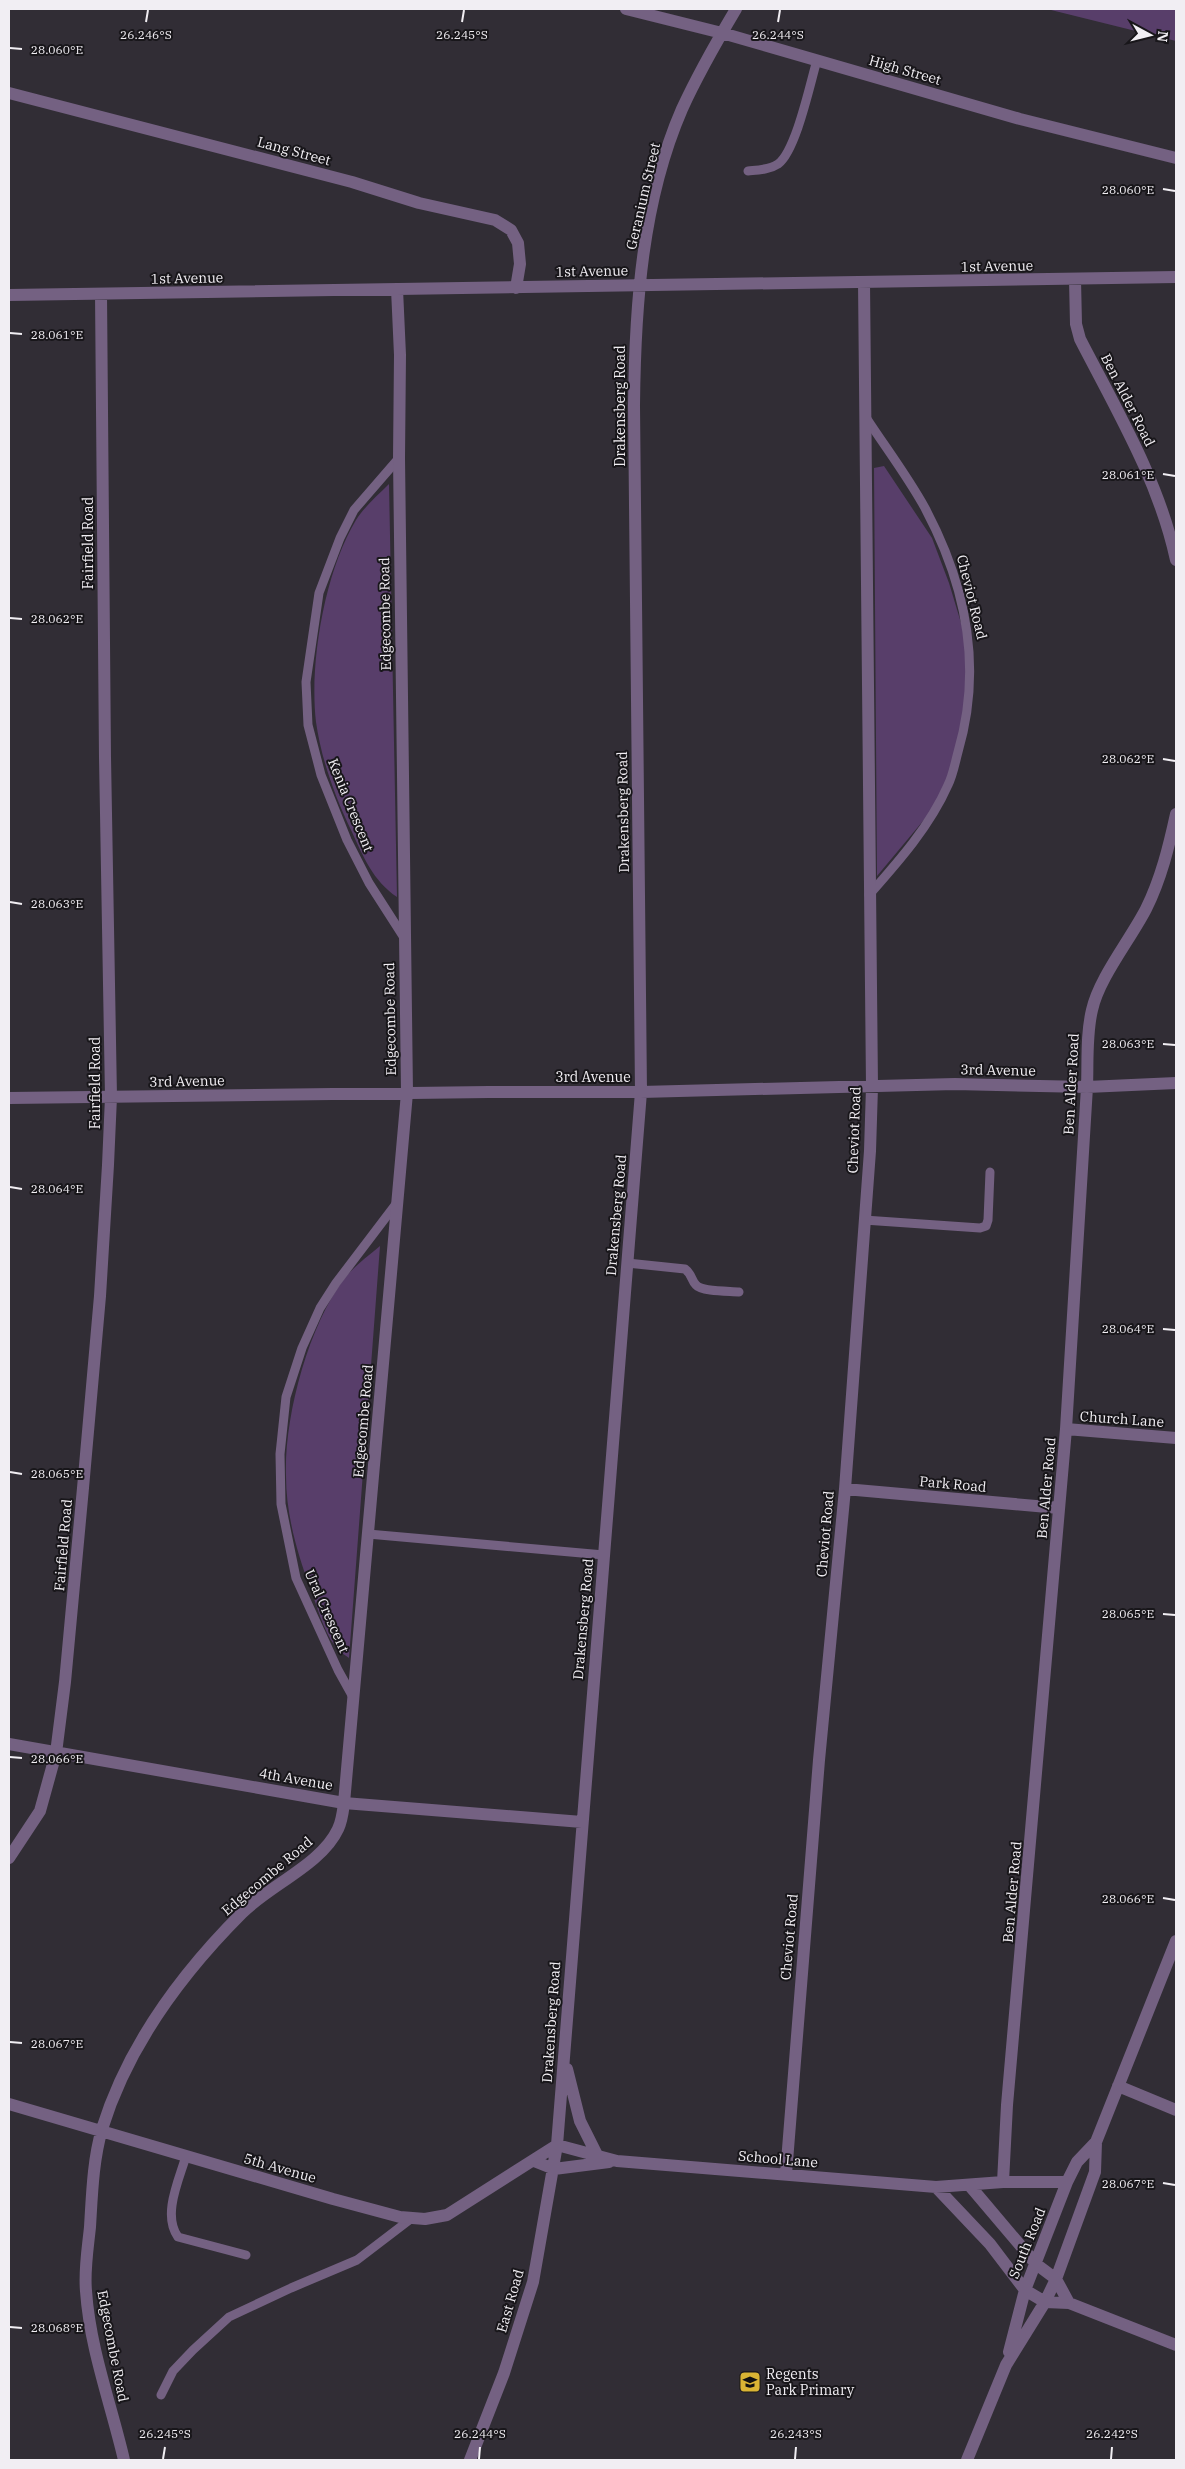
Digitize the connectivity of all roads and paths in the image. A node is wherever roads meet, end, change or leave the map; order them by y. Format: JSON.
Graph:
{"nodes":[{"id":1,"x":626,"y":9,"type":"edge"},
{"id":2,"x":736,"y":9,"type":"edge"},
{"id":3,"x":722,"y":33,"type":"junction"},
{"id":4,"x":817,"y":60,"type":"junction"},
{"id":5,"x":9,"y":93,"type":"edge"},
{"id":6,"x":1176,"y":158,"type":"edge"},
{"id":7,"x":748,"y":171,"type":"dead end"},
{"id":8,"x":1176,"y":277,"type":"edge"},
{"id":9,"x":1075,"y":280,"type":"junction"},
{"id":10,"x":864,"y":282,"type":"junction"},
{"id":11,"x":639,"y":285,"type":"junction"},
{"id":12,"x":516,"y":288,"type":"junction"},
{"id":13,"x":397,"y":289,"type":"junction"},
{"id":14,"x":9,"y":294,"type":"edge"},
{"id":15,"x":101,"y":294,"type":"junction"},
{"id":16,"x":867,"y":419,"type":"junction"},
{"id":17,"x":399,"y":458,"type":"junction"},
{"id":18,"x":1176,"y":560,"type":"edge"},
{"id":19,"x":1176,"y":814,"type":"edge"},
{"id":20,"x":869,"y":895,"type":"junction"},
{"id":21,"x":403,"y":936,"type":"junction"},
{"id":22,"x":1176,"y":1083,"type":"edge"},
{"id":23,"x":872,"y":1087,"type":"junction"},
{"id":24,"x":1087,"y":1087,"type":"junction"},
{"id":25,"x":641,"y":1092,"type":"junction"},
{"id":26,"x":406,"y":1093,"type":"junction"},
{"id":27,"x":111,"y":1096,"type":"junction"},
{"id":28,"x":9,"y":1098,"type":"edge"},
{"id":29,"x":990,"y":1172,"type":"dead end"},
{"id":30,"x":396,"y":1204,"type":"junction"},
{"id":31,"x":864,"y":1220,"type":"junction"},
{"id":32,"x":627,"y":1263,"type":"junction"},
{"id":33,"x":739,"y":1292,"type":"dead end"},
{"id":34,"x":1066,"y":1429,"type":"junction"},
{"id":35,"x":1176,"y":1438,"type":"edge"},
{"id":36,"x":845,"y":1489,"type":"junction"},
{"id":37,"x":1059,"y":1508,"type":"junction"},
{"id":38,"x":368,"y":1534,"type":"junction"},
{"id":39,"x":604,"y":1555,"type":"junction"},
{"id":40,"x":354,"y":1698,"type":"junction"},
{"id":41,"x":9,"y":1744,"type":"edge"},
{"id":42,"x":56,"y":1753,"type":"junction"},
{"id":43,"x":344,"y":1803,"type":"junction"},
{"id":44,"x":582,"y":1822,"type":"junction"},
{"id":45,"x":9,"y":1858,"type":"edge"},
{"id":46,"x":1176,"y":1941,"type":"edge"},
{"id":47,"x":564,"y":2054,"type":"junction"},
{"id":48,"x":1118,"y":2086,"type":"junction"},
{"id":49,"x":9,"y":2104,"type":"edge"},
{"id":50,"x":1176,"y":2110,"type":"edge"},
{"id":51,"x":102,"y":2130,"type":"junction"},
{"id":52,"x":1096,"y":2142,"type":"junction"},
{"id":53,"x":557,"y":2145,"type":"junction"},
{"id":54,"x":597,"y":2155,"type":"junction"},
{"id":55,"x":186,"y":2156,"type":"junction"},
{"id":56,"x":534,"y":2160,"type":"junction"},
{"id":57,"x":617,"y":2161,"type":"junction"},
{"id":58,"x":554,"y":2169,"type":"junction"},
{"id":59,"x":786,"y":2174,"type":"junction"},
{"id":60,"x":1003,"y":2182,"type":"junction"},
{"id":61,"x":1067,"y":2182,"type":"junction"},
{"id":62,"x":970,"y":2186,"type":"junction"},
{"id":63,"x":936,"y":2187,"type":"junction"},
{"id":64,"x":412,"y":2218,"type":"junction"},
{"id":65,"x":246,"y":2255,"type":"dead end"},
{"id":66,"x":1036,"y":2264,"type":"junction"},
{"id":67,"x":1056,"y":2279,"type":"junction"},
{"id":68,"x":1025,"y":2290,"type":"junction"},
{"id":69,"x":1045,"y":2302,"type":"junction"},
{"id":70,"x":1069,"y":2303,"type":"junction"},
{"id":71,"x":1176,"y":2345,"type":"edge"},
{"id":72,"x":1006,"y":2365,"type":"junction"},
{"id":73,"x":161,"y":2395,"type":"dead end"},
{"id":74,"x":124,"y":2460,"type":"edge"},
{"id":75,"x":470,"y":2460,"type":"edge"},
{"id":76,"x":967,"y":2460,"type":"edge"}],
"edges":[{"from":1,"to":3,"type":"street","name":"High Street"},
{"from":2,"to":3,"type":"street","name":"Geranium Street"},
{"from":3,"to":4,"type":"street","name":"High Street"},
{"from":3,"to":11,"type":"street","name":"Geranium Street"},
{"from":4,"to":6,"type":"street","name":"High Street"},
{"from":4,"to":7,"type":"lane"},
{"from":5,"to":12,"type":"street","name":"Lang Street"},
{"from":8,"to":9,"type":"street","name":"1st Avenue"},
{"from":9,"to":10,"type":"street","name":"1st Avenue"},
{"from":9,"to":18,"type":"street","name":"Ben Alder Road"},
{"from":10,"to":11,"type":"street","name":"1st Avenue"},
{"from":10,"to":16,"type":"street","name":"Cheviot Road"},
{"from":11,"to":12,"type":"street","name":"1st Avenue"},
{"from":11,"to":25,"type":"street","name":"Drakensberg Road"},
{"from":12,"to":13,"type":"street","name":"1st Avenue"},
{"from":13,"to":15,"type":"street","name":"1st Avenue"},
{"from":13,"to":17,"type":"street","name":"Edgecombe Road"},
{"from":14,"to":15,"type":"street","name":"1st Avenue"},
{"from":15,"to":27,"type":"street","name":"Fairfield Road"},
{"from":16,"to":20,"type":"street","name":"Cheviot Road"},
{"from":16,"to":20,"type":"lane","name":"Cheviot Road"},
{"from":17,"to":21,"type":"street","name":"Edgecombe Road"},
{"from":17,"to":21,"type":"lane","name":"Kenia Crescent"},
{"from":19,"to":24,"type":"street","name":"Ben Alder Road"},
{"from":20,"to":23,"type":"street","name":"Cheviot Road"},
{"from":21,"to":26,"type":"street","name":"Edgecombe Road"},
{"from":22,"to":24,"type":"street","name":"3rd Avenue"},
{"from":23,"to":24,"type":"street","name":"3rd Avenue"},
{"from":23,"to":25,"type":"street","name":"3rd Avenue"},
{"from":23,"to":31,"type":"street","name":"Cheviot Road"},
{"from":24,"to":34,"type":"street","name":"Ben Alder Road"},
{"from":25,"to":26,"type":"street","name":"3rd Avenue"},
{"from":25,"to":32,"type":"street","name":"Drakensberg Road"},
{"from":26,"to":27,"type":"street","name":"3rd Avenue"},
{"from":26,"to":30,"type":"street","name":"Edgecombe Road"},
{"from":27,"to":28,"type":"street","name":"3rd Avenue"},
{"from":27,"to":42,"type":"street","name":"Fairfield Road"},
{"from":29,"to":31,"type":"lane"},
{"from":30,"to":38,"type":"street","name":"Edgecombe Road"},
{"from":30,"to":40,"type":"lane","name":"Ural Crescent"},
{"from":31,"to":36,"type":"street","name":"Cheviot Road"},
{"from":32,"to":33,"type":"lane"},
{"from":32,"to":39,"type":"street","name":"Drakensberg Road"},
{"from":34,"to":35,"type":"street","name":"Church Lane"},
{"from":34,"to":37,"type":"street","name":"Ben Alder Road"},
{"from":36,"to":37,"type":"street","name":"Park Road"},
{"from":36,"to":59,"type":"street","name":"Cheviot Road"},
{"from":37,"to":60,"type":"street","name":"Ben Alder Road"},
{"from":38,"to":39,"type":"lane"},
{"from":38,"to":40,"type":"street","name":"Edgecombe Road"},
{"from":39,"to":44,"type":"street","name":"Drakensberg Road"},
{"from":40,"to":43,"type":"street","name":"Edgecombe Road"},
{"from":41,"to":42,"type":"street","name":"4th Avenue"},
{"from":42,"to":43,"type":"street","name":"4th Avenue"},
{"from":42,"to":45,"type":"street","name":"Fairfield Road"},
{"from":43,"to":44,"type":"street","name":"4th Avenue"},
{"from":43,"to":51,"type":"street","name":"Edgecombe Road"},
{"from":44,"to":47,"type":"street","name":"Drakensberg Road"},
{"from":46,"to":48,"type":"street","name":"South Road"},
{"from":47,"to":53,"type":"street","name":"Drakensberg Road"},
{"from":47,"to":54,"type":"street"},
{"from":48,"to":50,"type":"street"},
{"from":48,"to":52,"type":"street","name":"South Road"},
{"from":49,"to":51,"type":"street","name":"5th Avenue"},
{"from":51,"to":55,"type":"street","name":"5th Avenue"},
{"from":51,"to":74,"type":"street","name":"Edgecombe Road"},
{"from":52,"to":61,"type":"street","name":"South Road"},
{"from":52,"to":67,"type":"street","name":"South Road"},
{"from":53,"to":54,"type":"street","name":"School Lane"},
{"from":53,"to":56,"type":"street","name":"5th Avenue"},
{"from":53,"to":58,"type":"street","name":"East Road"},
{"from":54,"to":57,"type":"street","name":"School Lane"},
{"from":55,"to":64,"type":"street","name":"5th Avenue"},
{"from":55,"to":65,"type":"lane"},
{"from":56,"to":58,"type":"street"},
{"from":56,"to":64,"type":"street","name":"5th Avenue"},
{"from":57,"to":58,"type":"street","name":"School Lane"},
{"from":57,"to":59,"type":"street","name":"School Lane"},
{"from":58,"to":75,"type":"street","name":"East Road"},
{"from":59,"to":63,"type":"street","name":"School Lane"},
{"from":60,"to":61,"type":"street","name":"School Lane"},
{"from":60,"to":62,"type":"street","name":"School Lane"},
{"from":61,"to":66,"type":"street","name":"South Road"},
{"from":62,"to":63,"type":"street","name":"School Lane"},
{"from":62,"to":66,"type":"street"},
{"from":63,"to":68,"type":"street"},
{"from":64,"to":73,"type":"lane"},
{"from":66,"to":67,"type":"street"},
{"from":66,"to":68,"type":"street","name":"South Road"},
{"from":67,"to":69,"type":"street","name":"South Road"},
{"from":67,"to":70,"type":"street"},
{"from":68,"to":69,"type":"street"},
{"from":68,"to":72,"type":"street","name":"South Road"},
{"from":69,"to":70,"type":"street"},
{"from":69,"to":72,"type":"street","name":"South Road"},
{"from":70,"to":71,"type":"street"},
{"from":72,"to":76,"type":"street","name":"South Road"}]}
